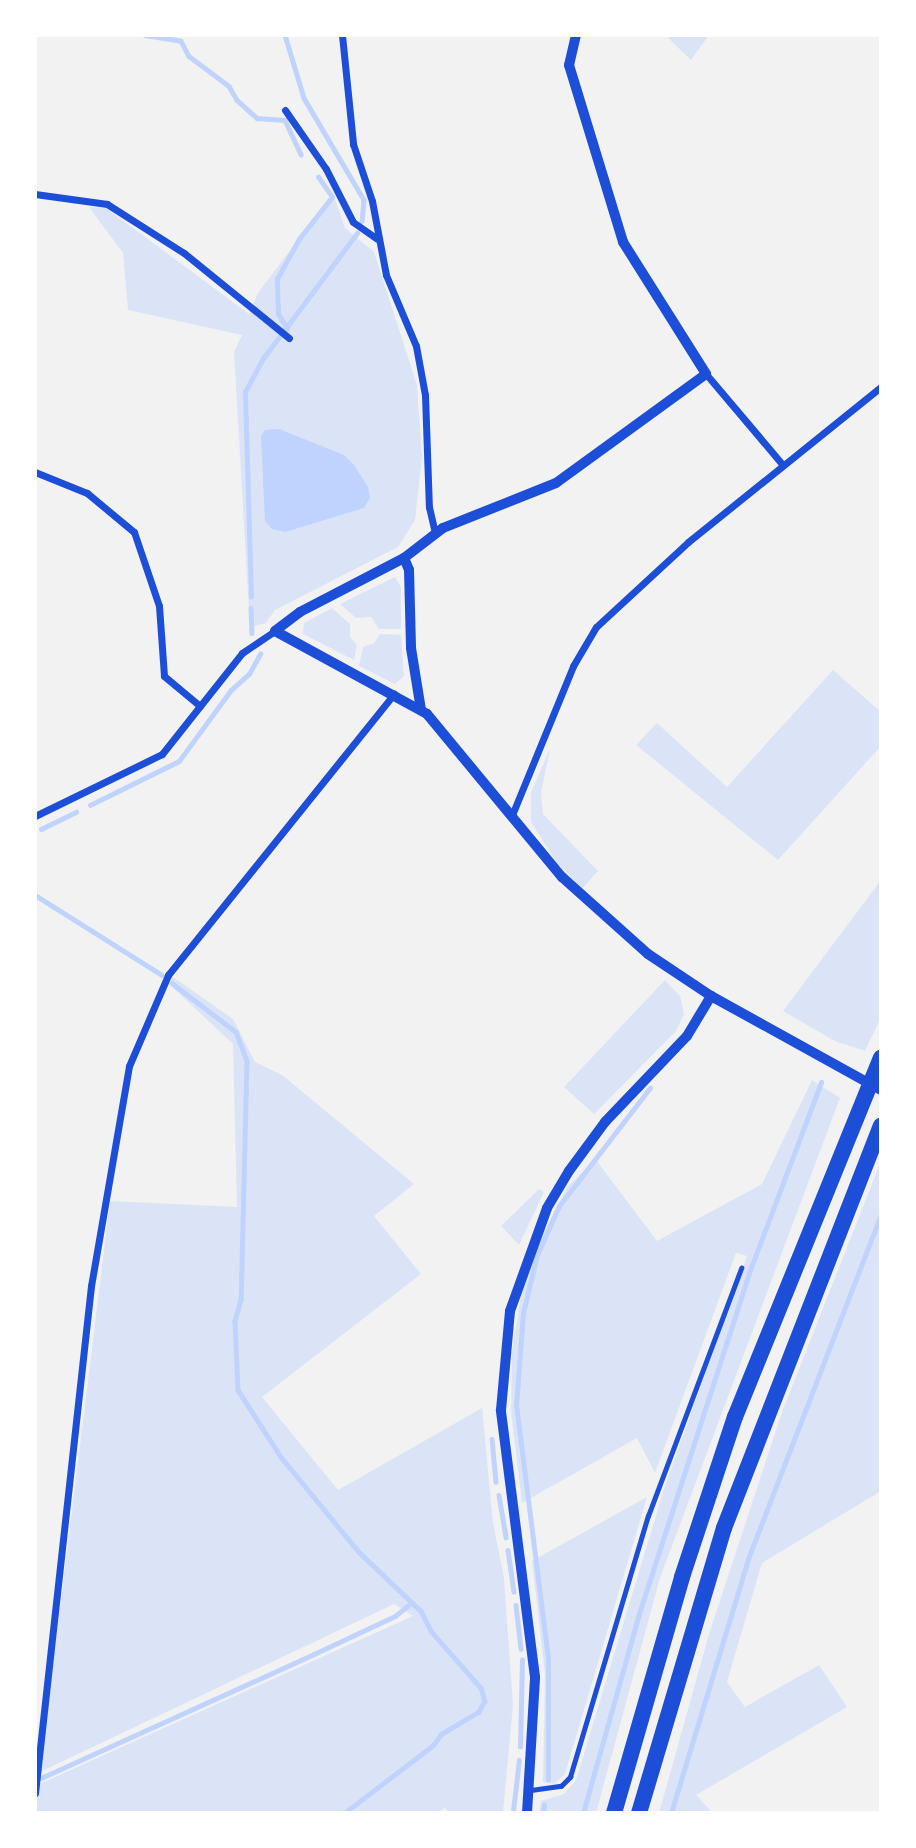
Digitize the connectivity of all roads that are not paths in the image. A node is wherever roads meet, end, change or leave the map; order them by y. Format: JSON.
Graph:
{"nodes":[{"id":1,"x":342,"y":35,"type":"edge"},
{"id":2,"x":576,"y":35,"type":"edge"},
{"id":3,"x":285,"y":110,"type":"dead end"},
{"id":4,"x":35,"y":194,"type":"edge"},
{"id":5,"x":377,"y":239,"type":"junction"},
{"id":6,"x":289,"y":338,"type":"dead end"},
{"id":7,"x":706,"y":374,"type":"junction"},
{"id":8,"x":881,"y":387,"type":"edge"},
{"id":9,"x":783,"y":465,"type":"junction"},
{"id":10,"x":35,"y":472,"type":"edge"},
{"id":11,"x":435,"y":533,"type":"junction"},
{"id":12,"x":404,"y":558,"type":"junction"},
{"id":13,"x":275,"y":631,"type":"junction"},
{"id":14,"x":394,"y":694,"type":"junction"},
{"id":15,"x":200,"y":706,"type":"junction"},
{"id":16,"x":421,"y":710,"type":"junction"},
{"id":17,"x":512,"y":815,"type":"junction"},
{"id":18,"x":35,"y":816,"type":"edge"},
{"id":19,"x":711,"y":996,"type":"junction"},
{"id":20,"x":881,"y":1057,"type":"edge"},
{"id":21,"x":881,"y":1090,"type":"edge"},
{"id":22,"x":881,"y":1126,"type":"edge"},
{"id":23,"x":741,"y":1268,"type":"dead end"},
{"id":24,"x":531,"y":1790,"type":"junction"},
{"id":25,"x":35,"y":1793,"type":"edge"},
{"id":26,"x":527,"y":1813,"type":"edge"},
{"id":27,"x":614,"y":1813,"type":"edge"},
{"id":28,"x":639,"y":1813,"type":"edge"}],
"edges":[{"from":1,"to":5,"type":"street"},
{"from":2,"to":7,"type":"street"},
{"from":3,"to":5,"type":"street"},
{"from":4,"to":6,"type":"street"},
{"from":5,"to":11,"type":"street"},
{"from":7,"to":9,"type":"street"},
{"from":7,"to":11,"type":"street"},
{"from":8,"to":9,"type":"street"},
{"from":9,"to":17,"type":"street"},
{"from":10,"to":15,"type":"street"},
{"from":11,"to":12,"type":"street"},
{"from":12,"to":13,"type":"street"},
{"from":12,"to":16,"type":"street"},
{"from":13,"to":14,"type":"street"},
{"from":13,"to":15,"type":"street"},
{"from":14,"to":16,"type":"street"},
{"from":14,"to":25,"type":"street"},
{"from":15,"to":18,"type":"street"},
{"from":16,"to":17,"type":"street"},
{"from":17,"to":19,"type":"street"},
{"from":19,"to":21,"type":"street"},
{"from":19,"to":24,"type":"street"},
{"from":20,"to":27,"type":"highway"},
{"from":22,"to":28,"type":"highway"},
{"from":23,"to":24,"type":"lane"},
{"from":24,"to":26,"type":"street"}]}
